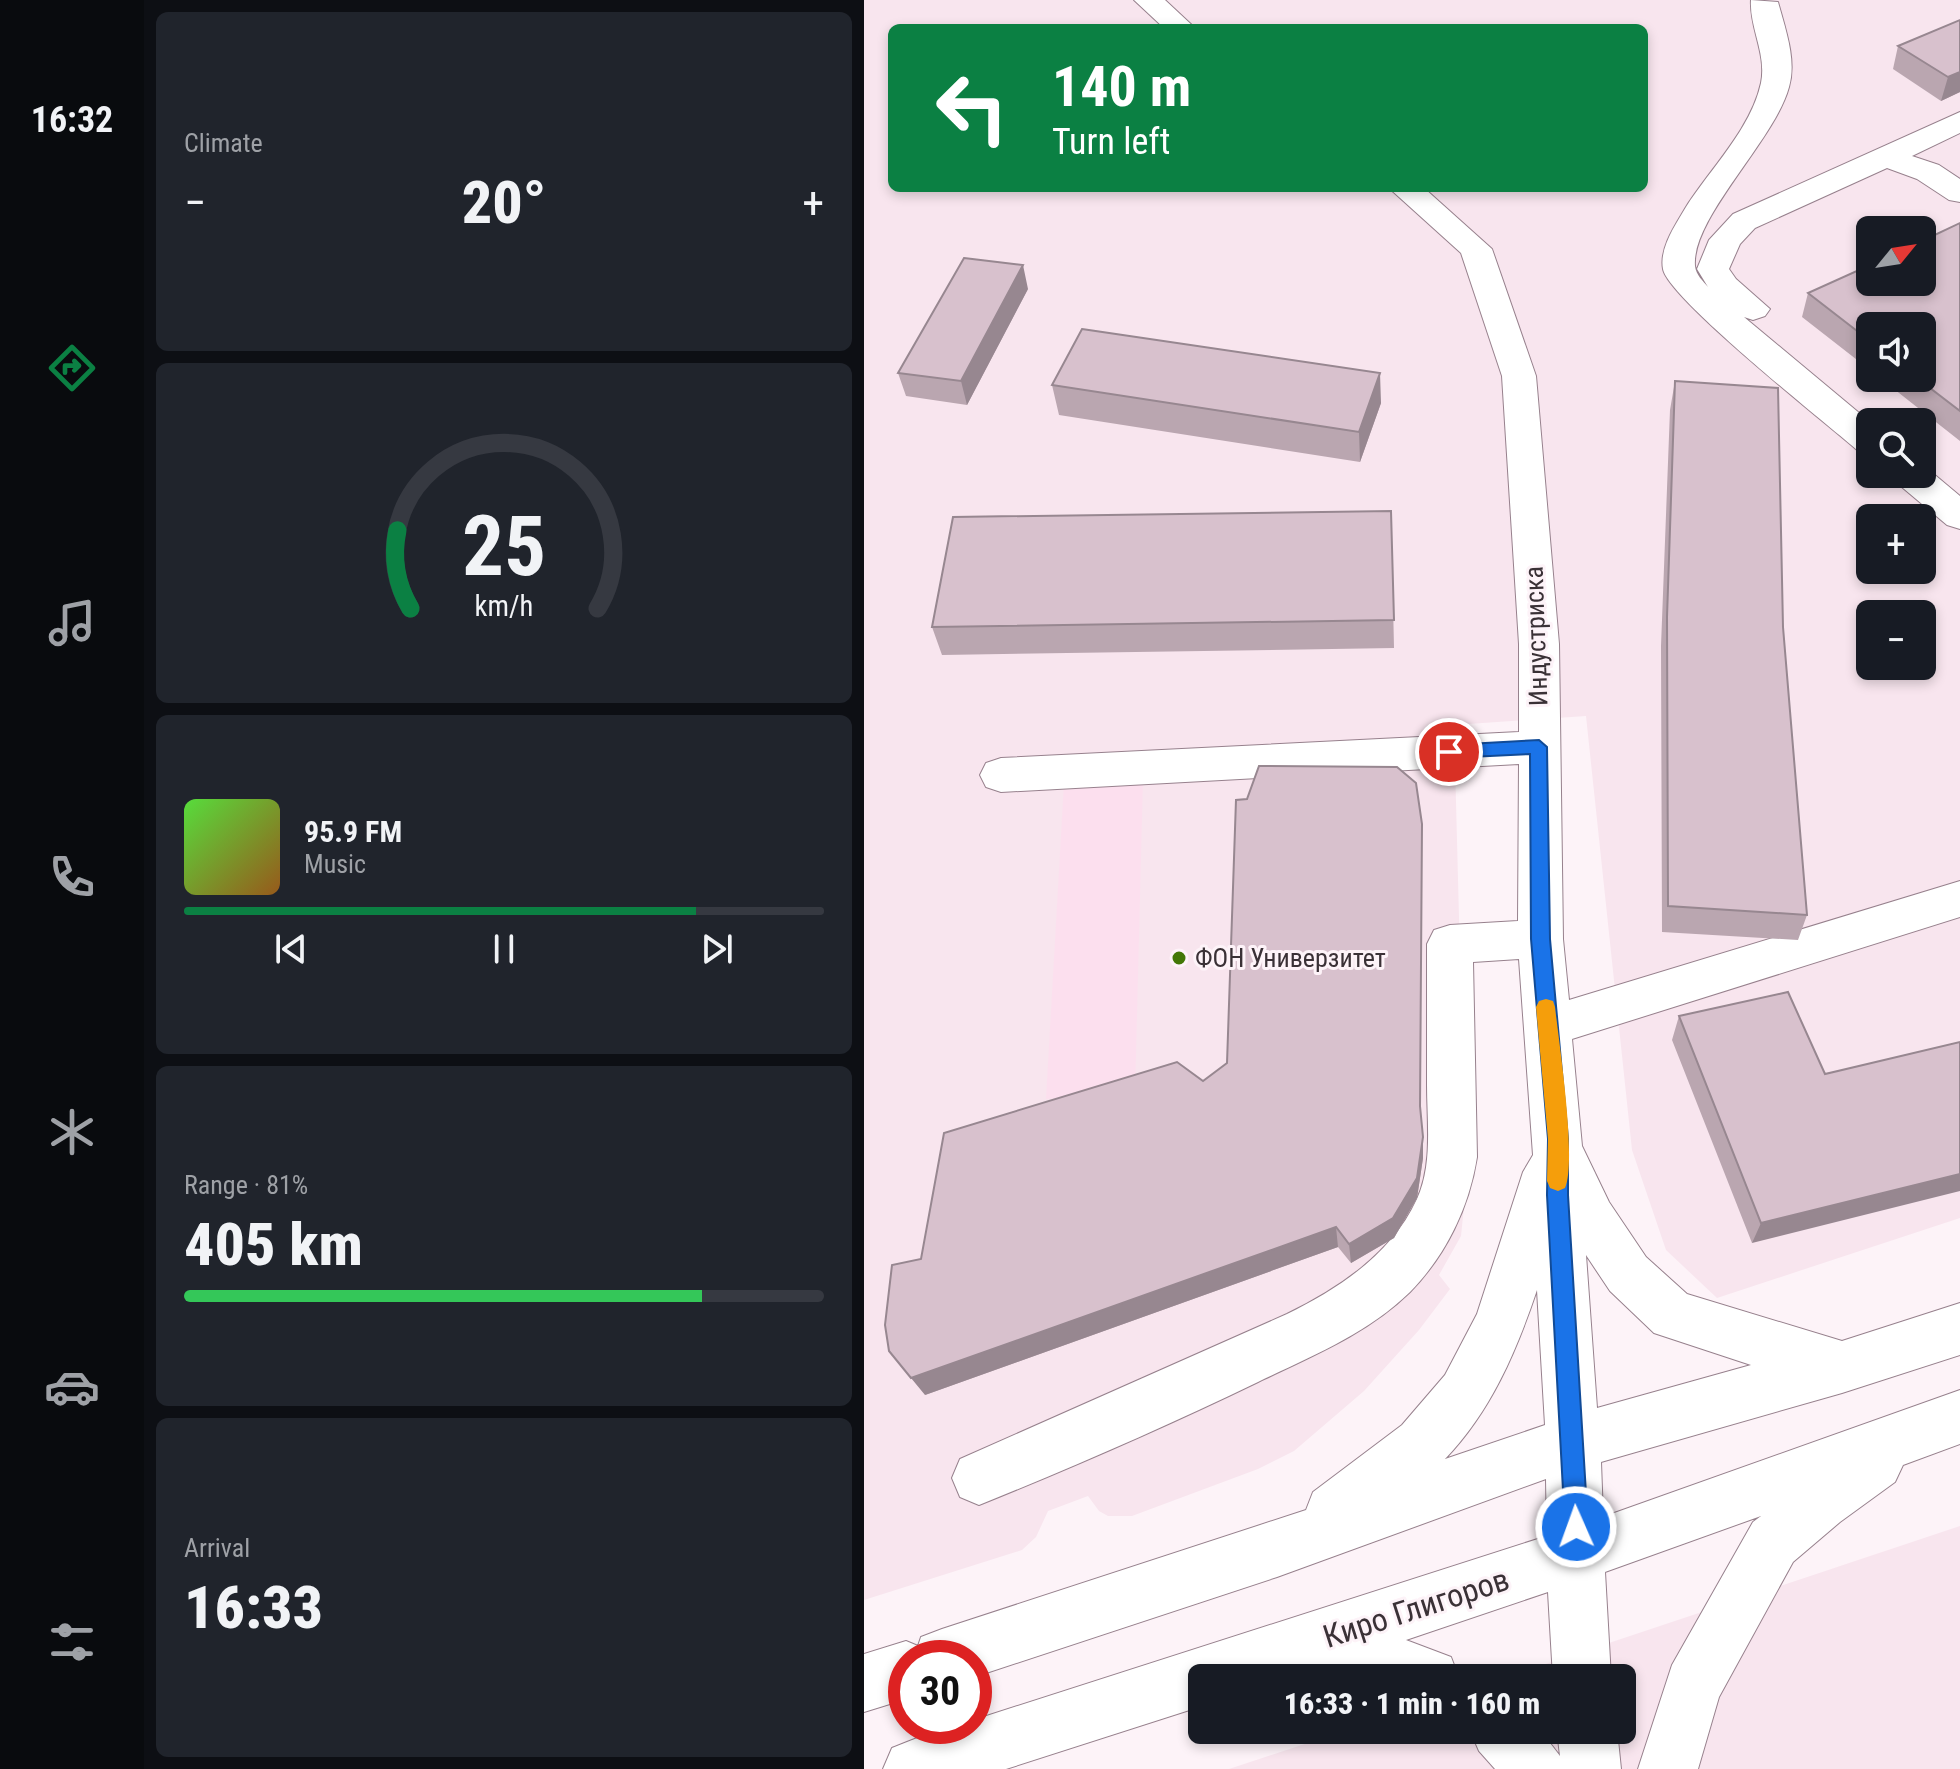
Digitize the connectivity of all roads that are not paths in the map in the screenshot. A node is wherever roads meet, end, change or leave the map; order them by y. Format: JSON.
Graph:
{"nodes":[{"id":1,"x":1148,"y":0,"type":"edge"},
{"id":2,"x":1764,"y":2,"type":"edge"},
{"id":3,"x":1176,"y":24,"type":"edge"},
{"id":4,"x":1960,"y":121,"type":"edge"},
{"id":5,"x":1886,"y":157,"type":"junction"},
{"id":6,"x":1410,"y":192,"type":"edge"},
{"id":7,"x":1960,"y":193,"type":"edge"},
{"id":8,"x":1875,"y":408,"type":"edge"},
{"id":9,"x":1856,"y":429,"type":"edge"},
{"id":10,"x":1936,"y":458,"type":"edge"},
{"id":11,"x":1960,"y":478,"type":"edge"},
{"id":12,"x":1927,"y":488,"type":"edge"},
{"id":13,"x":1960,"y":516,"type":"edge"},
{"id":14,"x":1539,"y":747,"type":"junction"},
{"id":15,"x":1001,"y":775,"type":"dead end"},
{"id":16,"x":1960,"y":899,"type":"edge"},
{"id":17,"x":1540,"y":939,"type":"junction"},
{"id":18,"x":1547,"y":1027,"type":"junction"},
{"id":19,"x":1558,"y":1139,"type":"junction"},
{"id":20,"x":1960,"y":1329,"type":"edge"},
{"id":21,"x":1842,"y":1367,"type":"junction"},
{"id":22,"x":1943,"y":1422,"type":"edge"},
{"id":23,"x":1573,"y":1445,"type":"junction"},
{"id":24,"x":979,"y":1478,"type":"dead end"},
{"id":25,"x":1277,"y":1549,"type":"junction"},
{"id":26,"x":1577,"y":1554,"type":"junction"},
{"id":27,"x":992,"y":1642,"type":"edge"},
{"id":28,"x":1287,"y":1651,"type":"junction"},
{"id":29,"x":1373,"y":1664,"type":"edge"},
{"id":30,"x":1581,"y":1664,"type":"edge"},
{"id":31,"x":888,"y":1676,"type":"edge"},
{"id":32,"x":864,"y":1683,"type":"edge"},
{"id":33,"x":1513,"y":1744,"type":"edge"},
{"id":34,"x":1588,"y":1744,"type":"edge"},
{"id":35,"x":913,"y":1769,"type":"edge"},
{"id":36,"x":1535,"y":1769,"type":"edge"},
{"id":37,"x":1591,"y":1769,"type":"edge"},
{"id":38,"x":1668,"y":1769,"type":"edge"}],
"edges":[{"from":1,"to":3,"type":"street"},
{"from":2,"to":9,"type":"street"},
{"from":4,"to":5,"type":"street"},
{"from":5,"to":7,"type":"street"},
{"from":5,"to":8,"type":"street"},
{"from":6,"to":14,"type":"street","name":"Индустриска"},
{"from":10,"to":11,"type":"street"},
{"from":12,"to":13,"type":"street"},
{"from":14,"to":15,"type":"street"},
{"from":14,"to":17,"type":"street","name":"Индустриска"},
{"from":16,"to":18,"type":"street"},
{"from":17,"to":18,"type":"street","name":"Индустриска"},
{"from":17,"to":24,"type":"street"},
{"from":18,"to":19,"type":"street","name":"Индустриска"},
{"from":19,"to":21,"type":"street"},
{"from":19,"to":23,"type":"street","name":"Индустриска"},
{"from":19,"to":25,"type":"street"},
{"from":20,"to":21,"type":"street"},
{"from":21,"to":23,"type":"street"},
{"from":22,"to":26,"type":"street","name":"Киро Глигоров"},
{"from":22,"to":38,"type":"street"},
{"from":23,"to":25,"type":"street"},
{"from":23,"to":26,"type":"street","name":"Индустриска"},
{"from":25,"to":27,"type":"street"},
{"from":26,"to":28,"type":"street","name":"Киро Глигоров"},
{"from":26,"to":30,"type":"street","name":"Индустриска"},
{"from":28,"to":29,"type":"street"},
{"from":28,"to":35,"type":"street","name":"Киро Глигоров"},
{"from":31,"to":32,"type":"street"},
{"from":33,"to":36,"type":"street"},
{"from":34,"to":37,"type":"street"}]}
